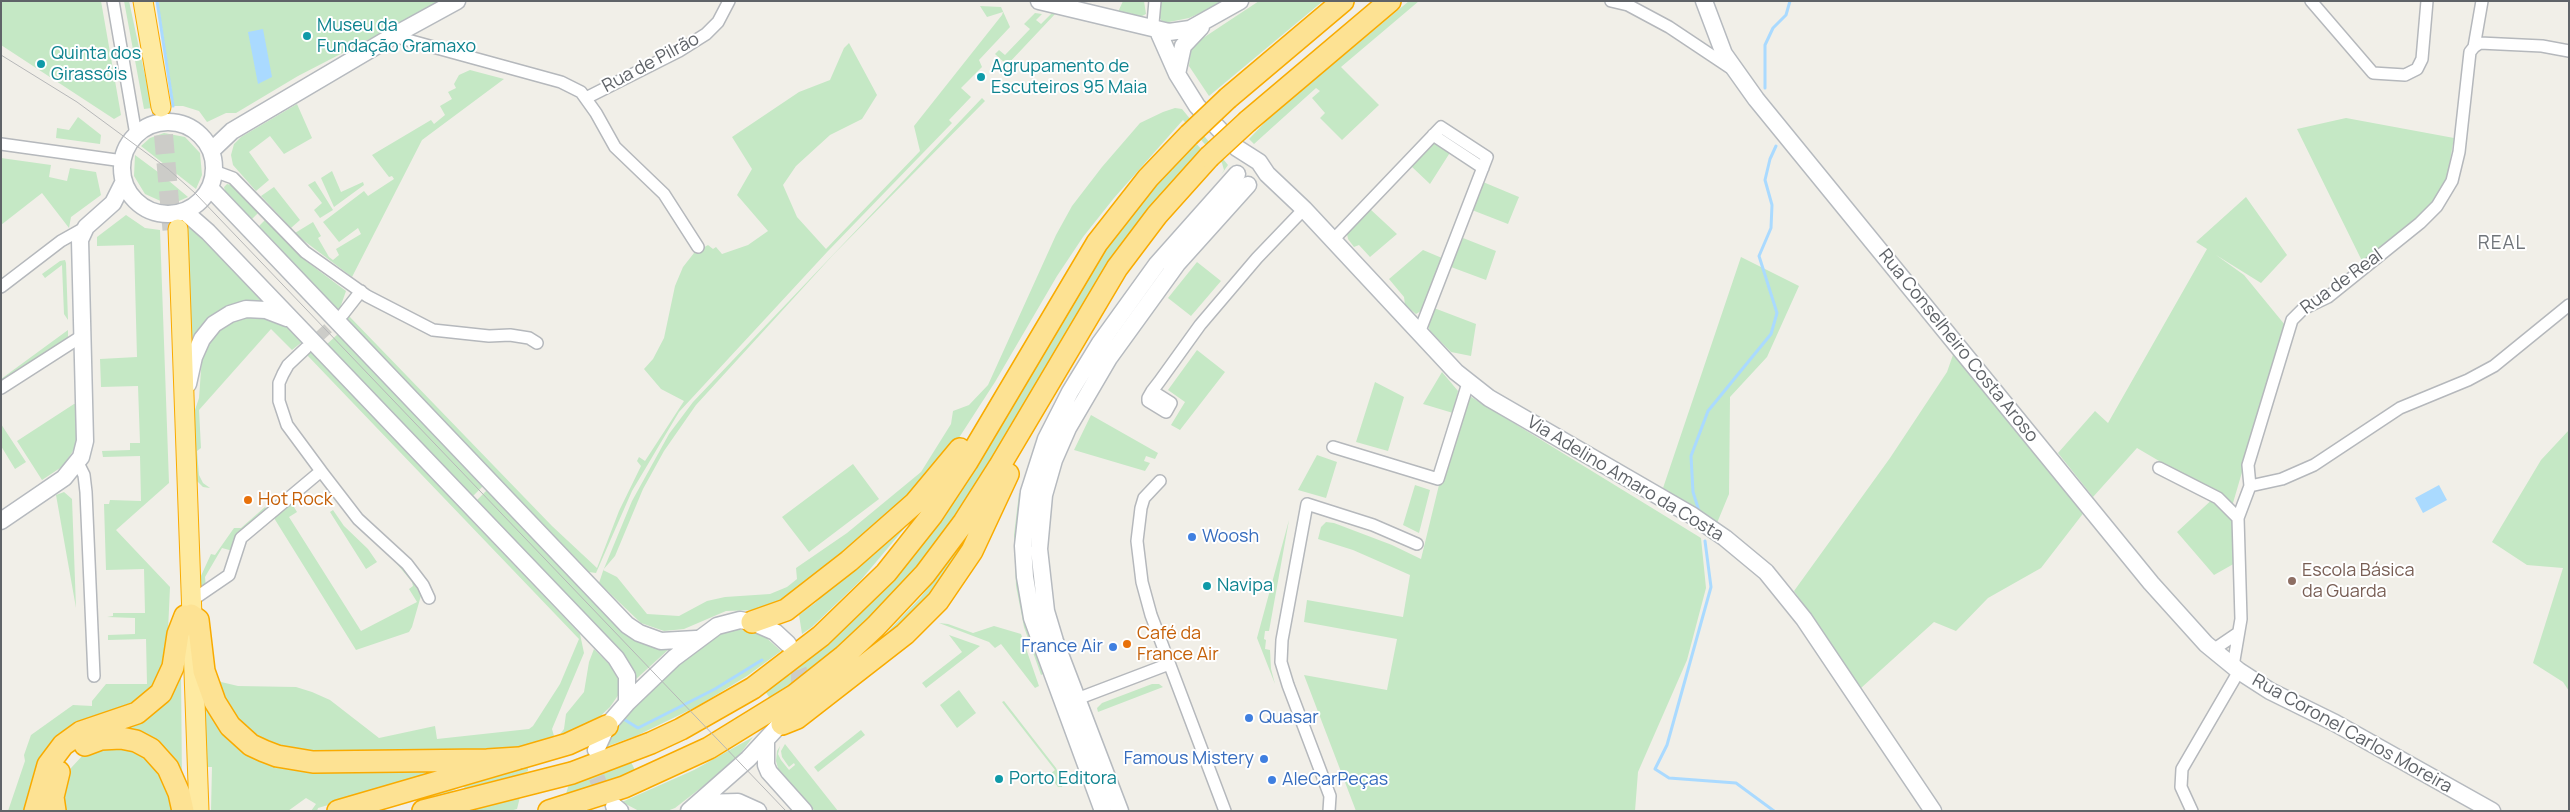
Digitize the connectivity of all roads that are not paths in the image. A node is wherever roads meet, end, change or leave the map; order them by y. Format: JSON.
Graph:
{"nodes":[{"id":1,"x":114,"y":1,"type":"edge"},
{"id":2,"x":457,"y":1,"type":"edge"},
{"id":3,"x":730,"y":1,"type":"edge"},
{"id":4,"x":1039,"y":1,"type":"edge"},
{"id":5,"x":1154,"y":1,"type":"edge"},
{"id":6,"x":1240,"y":1,"type":"edge"},
{"id":7,"x":1343,"y":1,"type":"edge"},
{"id":8,"x":1390,"y":1,"type":"edge"},
{"id":9,"x":1611,"y":1,"type":"edge"},
{"id":10,"x":1704,"y":1,"type":"edge"},
{"id":11,"x":2311,"y":1,"type":"edge"},
{"id":12,"x":2427,"y":1,"type":"edge"},
{"id":13,"x":2482,"y":1,"type":"edge"},
{"id":14,"x":144,"y":2,"type":"edge"},
{"id":15,"x":1212,"y":18,"type":"junction"},
{"id":16,"x":1136,"y":26,"type":"junction"},
{"id":17,"x":1158,"y":31,"type":"junction"},
{"id":18,"x":393,"y":36,"type":"junction"},
{"id":19,"x":2474,"y":47,"type":"junction"},
{"id":20,"x":2569,"y":51,"type":"edge"},
{"id":21,"x":1734,"y":70,"type":"junction"},
{"id":22,"x":1177,"y":74,"type":"junction"},
{"id":23,"x":586,"y":98,"type":"junction"},
{"id":24,"x":163,"y":107,"type":"tunnel mouth"},
{"id":25,"x":136,"y":135,"type":"junction"},
{"id":26,"x":1,"y":144,"type":"edge"},
{"id":27,"x":207,"y":144,"type":"junction"},
{"id":28,"x":123,"y":161,"type":"junction"},
{"id":29,"x":214,"y":171,"type":"junction"},
{"id":30,"x":1249,"y":173,"type":"junction"},
{"id":31,"x":124,"y":181,"type":"junction"},
{"id":32,"x":210,"y":188,"type":"junction"},
{"id":33,"x":142,"y":206,"type":"junction"},
{"id":34,"x":1304,"y":209,"type":"junction"},
{"id":35,"x":106,"y":211,"type":"junction"},
{"id":36,"x":178,"y":223,"type":"junction"},
{"id":37,"x":86,"y":227,"type":"junction"},
{"id":38,"x":1333,"y":240,"type":"junction"},
{"id":39,"x":698,"y":246,"type":"dead end"},
{"id":40,"x":1,"y":287,"type":"edge"},
{"id":41,"x":361,"y":292,"type":"junction"},
{"id":42,"x":2569,"y":304,"type":"edge"},
{"id":43,"x":343,"y":314,"type":"tunnel mouth"},
{"id":44,"x":294,"y":322,"type":"junction"},
{"id":45,"x":1419,"y":332,"type":"junction"},
{"id":46,"x":82,"y":336,"type":"junction"},
{"id":47,"x":537,"y":343,"type":"dead end"},
{"id":48,"x":306,"y":348,"type":"tunnel mouth"},
{"id":49,"x":1468,"y":383,"type":"junction"},
{"id":50,"x":1,"y":388,"type":"edge"},
{"id":51,"x":1152,"y":391,"type":"dead end"},
{"id":52,"x":1042,"y":392,"type":"junction"},
{"id":53,"x":184,"y":396,"type":"junction"},
{"id":54,"x":990,"y":423,"type":"junction"},
{"id":55,"x":1333,"y":447,"type":"dead end"},
{"id":56,"x":78,"y":463,"type":"junction"},
{"id":57,"x":2159,"y":468,"type":"dead end"},
{"id":58,"x":321,"y":472,"type":"junction"},
{"id":59,"x":1160,"y":481,"type":"dead end"},
{"id":60,"x":2250,"y":486,"type":"junction"},
{"id":61,"x":2238,"y":518,"type":"junction"},
{"id":62,"x":1,"y":521,"type":"edge"},
{"id":63,"x":1416,"y":544,"type":"dead end"},
{"id":64,"x":429,"y":598,"type":"dead end"},
{"id":65,"x":189,"y":610,"type":"junction"},
{"id":66,"x":752,"y":622,"type":"junction"},
{"id":67,"x":2238,"y":633,"type":"junction"},
{"id":68,"x":696,"y":640,"type":"junction"},
{"id":69,"x":788,"y":644,"type":"tunnel mouth"},
{"id":70,"x":2213,"y":650,"type":"junction"},
{"id":71,"x":1169,"y":664,"type":"junction"},
{"id":72,"x":2236,"y":668,"type":"junction"},
{"id":73,"x":94,"y":676,"type":"dead end"},
{"id":74,"x":1070,"y":701,"type":"junction"},
{"id":75,"x":626,"y":704,"type":"junction"},
{"id":76,"x":783,"y":722,"type":"joint"},
{"id":77,"x":607,"y":726,"type":"junction"},
{"id":78,"x":766,"y":741,"type":"junction"},
{"id":79,"x":596,"y":750,"type":"tunnel mouth"},
{"id":80,"x":519,"y":758,"type":"junction"},
{"id":81,"x":694,"y":807,"type":"edge"},
{"id":82,"x":556,"y":809,"type":"edge"},
{"id":83,"x":35,"y":811,"type":"edge"},
{"id":84,"x":55,"y":811,"type":"edge"},
{"id":85,"x":183,"y":811,"type":"edge"},
{"id":86,"x":191,"y":811,"type":"edge"},
{"id":87,"x":199,"y":811,"type":"edge"},
{"id":88,"x":338,"y":811,"type":"edge"},
{"id":89,"x":423,"y":811,"type":"edge"},
{"id":90,"x":758,"y":811,"type":"edge"},
{"id":91,"x":804,"y":811,"type":"edge"},
{"id":92,"x":1103,"y":811,"type":"edge"},
{"id":93,"x":1120,"y":811,"type":"edge"},
{"id":94,"x":1225,"y":811,"type":"edge"},
{"id":95,"x":1329,"y":811,"type":"edge"},
{"id":96,"x":1933,"y":811,"type":"edge"},
{"id":97,"x":2192,"y":811,"type":"edge"},
{"id":98,"x":2492,"y":811,"type":"edge"}],
"edges":[{"from":1,"to":25,"type":"street"},
{"from":2,"to":18,"type":"main road"},
{"from":3,"to":23,"type":"street","name":"Rua de Pilrão"},
{"from":4,"to":16,"type":"main road"},
{"from":5,"to":17,"type":"street"},
{"from":6,"to":15,"type":"main road"},
{"from":7,"to":54,"type":"highway","bridge":true},
{"from":8,"to":52,"type":"highway","bridge":true},
{"from":9,"to":21,"type":"street"},
{"from":10,"to":21,"type":"main road","name":"Rua Conselheiro Costa Aroso"},
{"from":11,"to":12,"type":"street"},
{"from":13,"to":19,"type":"street","name":"Rua de Real"},
{"from":14,"to":24,"type":"highway"},
{"from":15,"to":17,"type":"main road"},
{"from":15,"to":22,"type":"main road"},
{"from":16,"to":17,"type":"main road"},
{"from":16,"to":22,"type":"main road","name":"Via Adelino Amaro da Costa"},
{"from":17,"to":22,"type":"main road","name":"Via Adelino Amaro da Costa"},
{"from":18,"to":23,"type":"street"},
{"from":18,"to":27,"type":"main road"},
{"from":19,"to":20,"type":"street"},
{"from":19,"to":60,"type":"street","name":"Rua de Real"},
{"from":21,"to":70,"type":"main road","name":"Rua Conselheiro Costa Aroso"},
{"from":22,"to":30,"type":"main road","name":"Via Adelino Amaro da Costa"},
{"from":23,"to":39,"type":"street"},
{"from":25,"to":27,"type":"main road"},
{"from":25,"to":28,"type":"main road"},
{"from":26,"to":28,"type":"street"},
{"from":27,"to":29,"type":"main road"},
{"from":28,"to":31,"type":"main road"},
{"from":29,"to":32,"type":"main road"},
{"from":29,"to":41,"type":"street"},
{"from":30,"to":34,"type":"main road","name":"Via Adelino Amaro da Costa"},
{"from":30,"to":74,"type":"main road"},
{"from":31,"to":33,"type":"main road"},
{"from":31,"to":35,"type":"main road"},
{"from":32,"to":36,"type":"main road"},
{"from":32,"to":68,"type":"main road"},
{"from":33,"to":35,"type":"main road"},
{"from":33,"to":36,"type":"main road"},
{"from":34,"to":38,"type":"main road","name":"Via Adelino Amaro da Costa"},
{"from":34,"to":51,"type":"street"},
{"from":35,"to":37,"type":"main road"},
{"from":36,"to":44,"type":"main road"},
{"from":36,"to":53,"type":"highway"},
{"from":36,"to":65,"type":"highway"},
{"from":37,"to":40,"type":"street"},
{"from":37,"to":46,"type":"main road"},
{"from":38,"to":45,"type":"main road","name":"Via Adelino Amaro da Costa"},
{"from":38,"to":45,"type":"street"},
{"from":41,"to":43,"type":"street"},
{"from":41,"to":47,"type":"street"},
{"from":42,"to":60,"type":"street"},
{"from":44,"to":53,"type":"main road"},
{"from":44,"to":75,"type":"main road"},
{"from":45,"to":49,"type":"main road","name":"Via Adelino Amaro da Costa"},
{"from":46,"to":50,"type":"street"},
{"from":46,"to":56,"type":"main road"},
{"from":48,"to":58,"type":"street"},
{"from":49,"to":55,"type":"street"},
{"from":49,"to":96,"type":"main road","name":"Via Adelino Amaro da Costa"},
{"from":52,"to":76,"type":"highway"},
{"from":52,"to":82,"type":"highway"},
{"from":53,"to":65,"type":"highway"},
{"from":54,"to":66,"type":"highway"},
{"from":54,"to":89,"type":"highway"},
{"from":56,"to":62,"type":"main road"},
{"from":56,"to":73,"type":"street"},
{"from":57,"to":61,"type":"street"},
{"from":58,"to":64,"type":"street"},
{"from":58,"to":65,"type":"street"},
{"from":59,"to":71,"type":"street"},
{"from":60,"to":61,"type":"street","name":"Rua de Real"},
{"from":61,"to":67,"type":"street","name":"Rua de Real"},
{"from":63,"to":95,"type":"street"},
{"from":65,"to":80,"type":"highway"},
{"from":65,"to":83,"type":"highway"},
{"from":65,"to":86,"type":"highway"},
{"from":65,"to":87,"type":"highway"},
{"from":66,"to":68,"type":"main road"},
{"from":66,"to":69,"type":"main road"},
{"from":67,"to":70,"type":"street"},
{"from":67,"to":72,"type":"street","name":"Rua de Real"},
{"from":68,"to":75,"type":"main road"},
{"from":70,"to":72,"type":"main road","name":"Rua Conselheiro Costa Aroso"},
{"from":71,"to":74,"type":"street"},
{"from":71,"to":94,"type":"street"},
{"from":72,"to":97,"type":"street"},
{"from":72,"to":98,"type":"main road","name":"Rua Coronel Carlos Moreira"},
{"from":74,"to":92,"type":"main road"},
{"from":74,"to":93,"type":"main road"},
{"from":75,"to":77,"type":"main road"},
{"from":76,"to":78,"type":"main road"},
{"from":77,"to":79,"type":"main road"},
{"from":77,"to":80,"type":"highway"},
{"from":78,"to":81,"type":"main road"},
{"from":78,"to":91,"type":"main road"},
{"from":80,"to":88,"type":"highway"},
{"from":81,"to":90,"type":"main road"},
{"from":84,"to":85,"type":"highway"}]}
